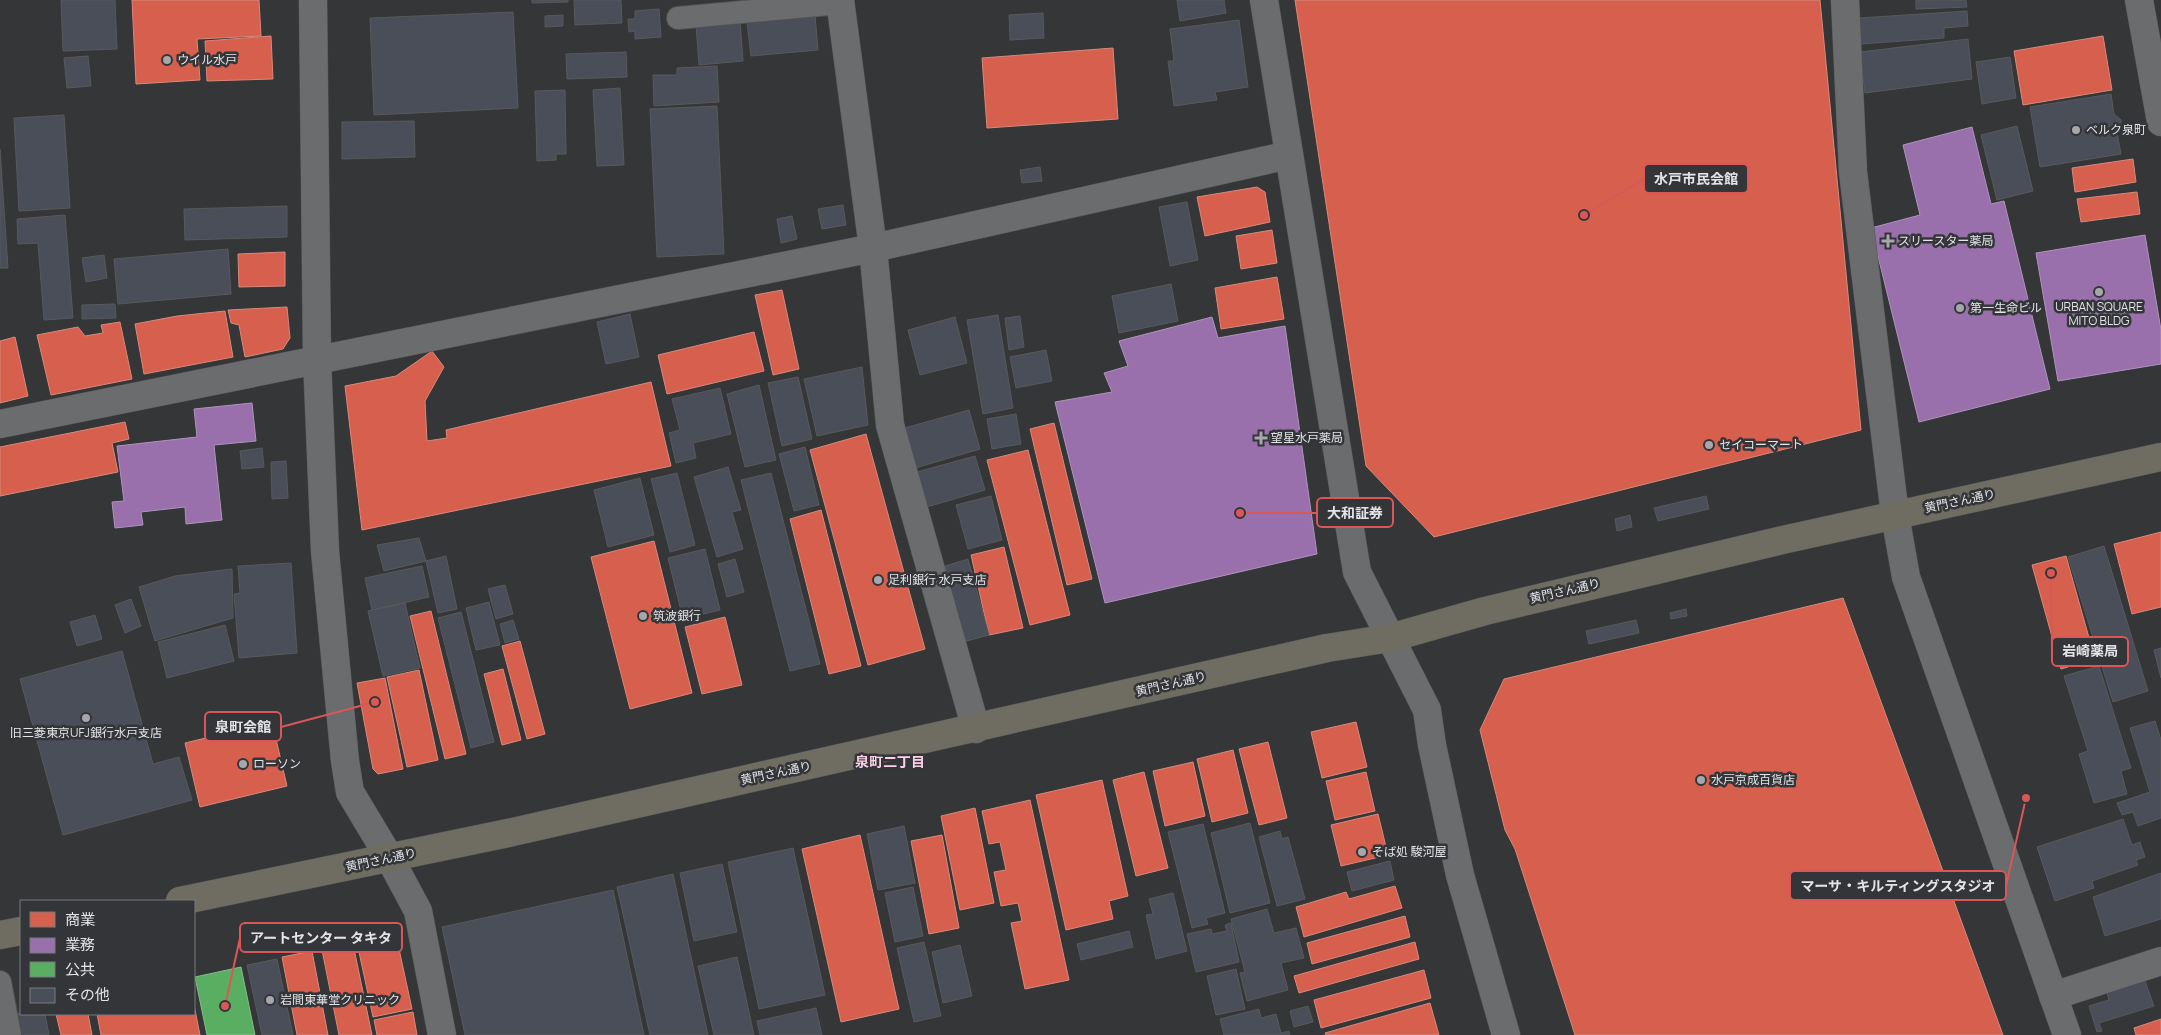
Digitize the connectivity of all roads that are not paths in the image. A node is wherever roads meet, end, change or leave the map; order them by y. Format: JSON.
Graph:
{"nodes":[{"id":1,"x":313,"y":0,"type":"edge"},
{"id":2,"x":1264,"y":0,"type":"edge"},
{"id":3,"x":1845,"y":0,"type":"edge"},
{"id":4,"x":2140,"y":0,"type":"edge"},
{"id":5,"x":840,"y":1,"type":"edge"},
{"id":6,"x":678,"y":18,"type":"dead end"},
{"id":7,"x":2161,"y":122,"type":"edge"},
{"id":8,"x":1289,"y":155,"type":"junction"},
{"id":9,"x":872,"y":248,"type":"junction"},
{"id":10,"x":317,"y":359,"type":"junction"},
{"id":11,"x":0,"y":424,"type":"edge"},
{"id":12,"x":2161,"y":457,"type":"edge"},
{"id":13,"x":1895,"y":514,"type":"junction"},
{"id":14,"x":1390,"y":638,"type":"junction"},
{"id":15,"x":976,"y":729,"type":"junction"},
{"id":16,"x":389,"y":857,"type":"junction"},
{"id":17,"x":185,"y":900,"type":"edge"},
{"id":18,"x":20,"y":931,"type":"edge"},
{"id":19,"x":0,"y":935,"type":"edge"},
{"id":20,"x":2161,"y":961,"type":"edge"},
{"id":21,"x":0,"y":982,"type":"edge"},
{"id":22,"x":2053,"y":996,"type":"junction"},
{"id":23,"x":10,"y":1035,"type":"edge"},
{"id":24,"x":442,"y":1035,"type":"edge"},
{"id":25,"x":1506,"y":1035,"type":"edge"},
{"id":26,"x":2067,"y":1035,"type":"edge"}],
"edges":[{"from":1,"to":10,"type":"street"},
{"from":2,"to":8,"type":"street"},
{"from":3,"to":13,"type":"street"},
{"from":4,"to":7,"type":"street"},
{"from":5,"to":6,"type":"lane"},
{"from":5,"to":9,"type":"street"},
{"from":8,"to":9,"type":"street"},
{"from":8,"to":14,"type":"street"},
{"from":9,"to":10,"type":"street"},
{"from":9,"to":15,"type":"street"},
{"from":10,"to":11,"type":"street"},
{"from":10,"to":16,"type":"street"},
{"from":12,"to":13,"type":"highway","name":"黄門さん通り"},
{"from":13,"to":14,"type":"highway","name":"黄門さん通り"},
{"from":13,"to":22,"type":"street"},
{"from":14,"to":15,"type":"highway","name":"黄門さん通り"},
{"from":14,"to":25,"type":"street"},
{"from":15,"to":16,"type":"highway","name":"黄門さん通り"},
{"from":16,"to":17,"type":"highway","name":"黄門さん通り"},
{"from":16,"to":24,"type":"street"},
{"from":18,"to":19,"type":"highway"},
{"from":20,"to":22,"type":"street"},
{"from":21,"to":23,"type":"lane"},
{"from":22,"to":26,"type":"street"}]}
